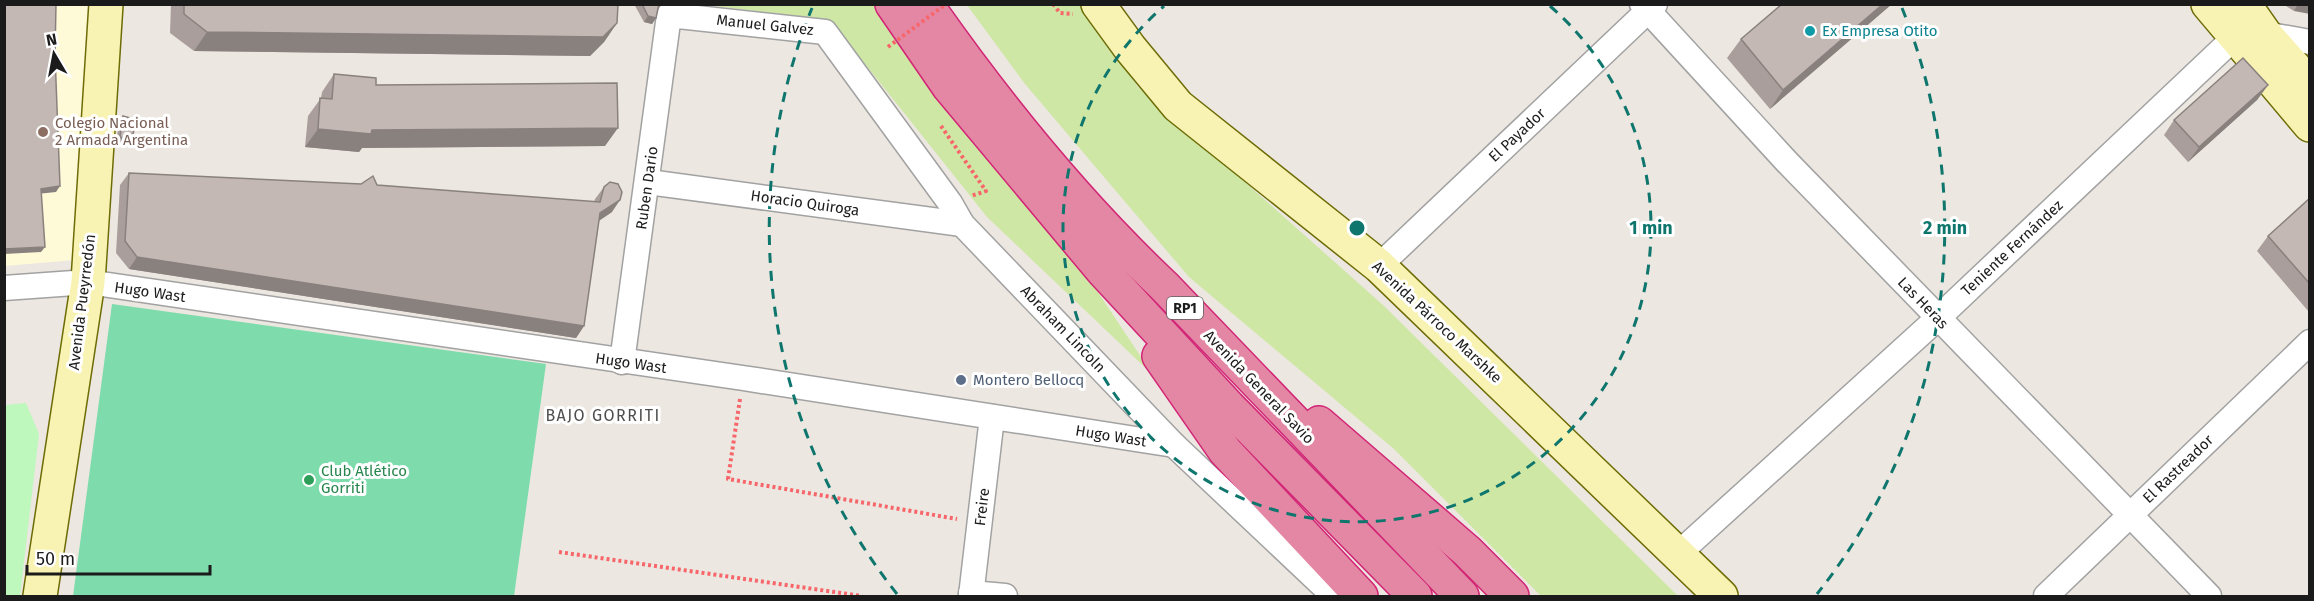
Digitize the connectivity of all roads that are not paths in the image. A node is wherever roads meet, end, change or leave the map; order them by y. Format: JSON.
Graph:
{"nodes":[{"id":1,"x":106,"y":4,"type":"edge"},
{"id":2,"x":892,"y":4,"type":"edge"},
{"id":3,"x":926,"y":4,"type":"edge"},
{"id":4,"x":1098,"y":4,"type":"edge"},
{"id":5,"x":2244,"y":4,"type":"edge"},
{"id":6,"x":2210,"y":5,"type":"edge"},
{"id":7,"x":1648,"y":7,"type":"edge"},
{"id":8,"x":669,"y":15,"type":"joint"},
{"id":9,"x":825,"y":32,"type":"joint"},
{"id":10,"x":2250,"y":36,"type":"junction"},
{"id":11,"x":2310,"y":42,"type":"edge"},
{"id":12,"x":2310,"y":85,"type":"edge"},
{"id":13,"x":2310,"y":125,"type":"edge"},
{"id":14,"x":648,"y":182,"type":"junction"},
{"id":15,"x":962,"y":224,"type":"junction"},
{"id":16,"x":1379,"y":266,"type":"junction"},
{"id":17,"x":1102,"y":270,"type":"junction"},
{"id":18,"x":88,"y":282,"type":"junction"},
{"id":19,"x":4,"y":288,"type":"edge"},
{"id":20,"x":1938,"y":318,"type":"junction"},
{"id":21,"x":1198,"y":322,"type":"junction"},
{"id":22,"x":2310,"y":342,"type":"edge"},
{"id":23,"x":622,"y":362,"type":"junction"},
{"id":24,"x":992,"y":417,"type":"junction"},
{"id":25,"x":1174,"y":445,"type":"junction"},
{"id":26,"x":2130,"y":515,"type":"junction"},
{"id":27,"x":1679,"y":553,"type":"junction"},
{"id":28,"x":971,"y":595,"type":"edge"},
{"id":29,"x":40,"y":597,"type":"edge"},
{"id":30,"x":1005,"y":597,"type":"edge"},
{"id":31,"x":1334,"y":597,"type":"edge"},
{"id":32,"x":1361,"y":597,"type":"edge"},
{"id":33,"x":1415,"y":597,"type":"edge"},
{"id":34,"x":1462,"y":597,"type":"edge"},
{"id":35,"x":1512,"y":597,"type":"edge"},
{"id":36,"x":1721,"y":597,"type":"edge"},
{"id":37,"x":2046,"y":597,"type":"edge"},
{"id":38,"x":2210,"y":597,"type":"edge"}],
"edges":[{"from":1,"to":18,"type":"main road","name":"Avenida Pueyrredón"},
{"from":2,"to":17,"type":"highway","number":"RP1"},
{"from":3,"to":21,"type":"highway","name":"Avenida General Savio","number":"RP1"},
{"from":4,"to":16,"type":"main road","name":"Avenida Párroco Marshke"},
{"from":5,"to":10,"type":"main road"},
{"from":6,"to":10,"type":"main road"},
{"from":7,"to":16,"type":"street","name":"El Payador"},
{"from":7,"to":20,"type":"street","name":"Las Heras"},
{"from":8,"to":9,"type":"street","name":"Manuel Galvez"},
{"from":8,"to":14,"type":"street","name":"Ruben Dario"},
{"from":9,"to":15,"type":"street","name":"Abraham Lincoln"},
{"from":10,"to":11,"type":"street"},
{"from":10,"to":12,"type":"main road"},
{"from":10,"to":13,"type":"main road"},
{"from":10,"to":20,"type":"street","name":"Teniente Fernández"},
{"from":14,"to":15,"type":"street","name":"Horacio Quiroga"},
{"from":14,"to":23,"type":"street","name":"Ruben Dario"},
{"from":15,"to":25,"type":"street","name":"Abraham Lincoln"},
{"from":16,"to":27,"type":"main road","name":"Avenida Párroco Marshke"},
{"from":17,"to":32,"type":"highway"},
{"from":17,"to":33,"type":"highway","number":"RP1"},
{"from":18,"to":19,"type":"street","name":"Hugo Wast"},
{"from":18,"to":23,"type":"street","name":"Hugo Wast"},
{"from":18,"to":29,"type":"main road","name":"Avenida Pueyrredón"},
{"from":20,"to":26,"type":"street","name":"Las Heras"},
{"from":20,"to":27,"type":"street","name":"Teniente Fernández"},
{"from":21,"to":34,"type":"highway","name":"Avenida General Savio","number":"RP1"},
{"from":21,"to":35,"type":"highway"},
{"from":22,"to":26,"type":"street","name":"El Rastreador"},
{"from":23,"to":24,"type":"street","name":"Hugo Wast"},
{"from":24,"to":25,"type":"street","name":"Hugo Wast"},
{"from":24,"to":28,"type":"street","name":"Freire"},
{"from":25,"to":31,"type":"street","name":"Abraham Lincoln"},
{"from":26,"to":37,"type":"street","name":"El Rastreador"},
{"from":26,"to":38,"type":"street","name":"Las Heras"},
{"from":27,"to":36,"type":"main road","name":"Avenida Párroco Marshke"},
{"from":28,"to":30,"type":"street"}]}
